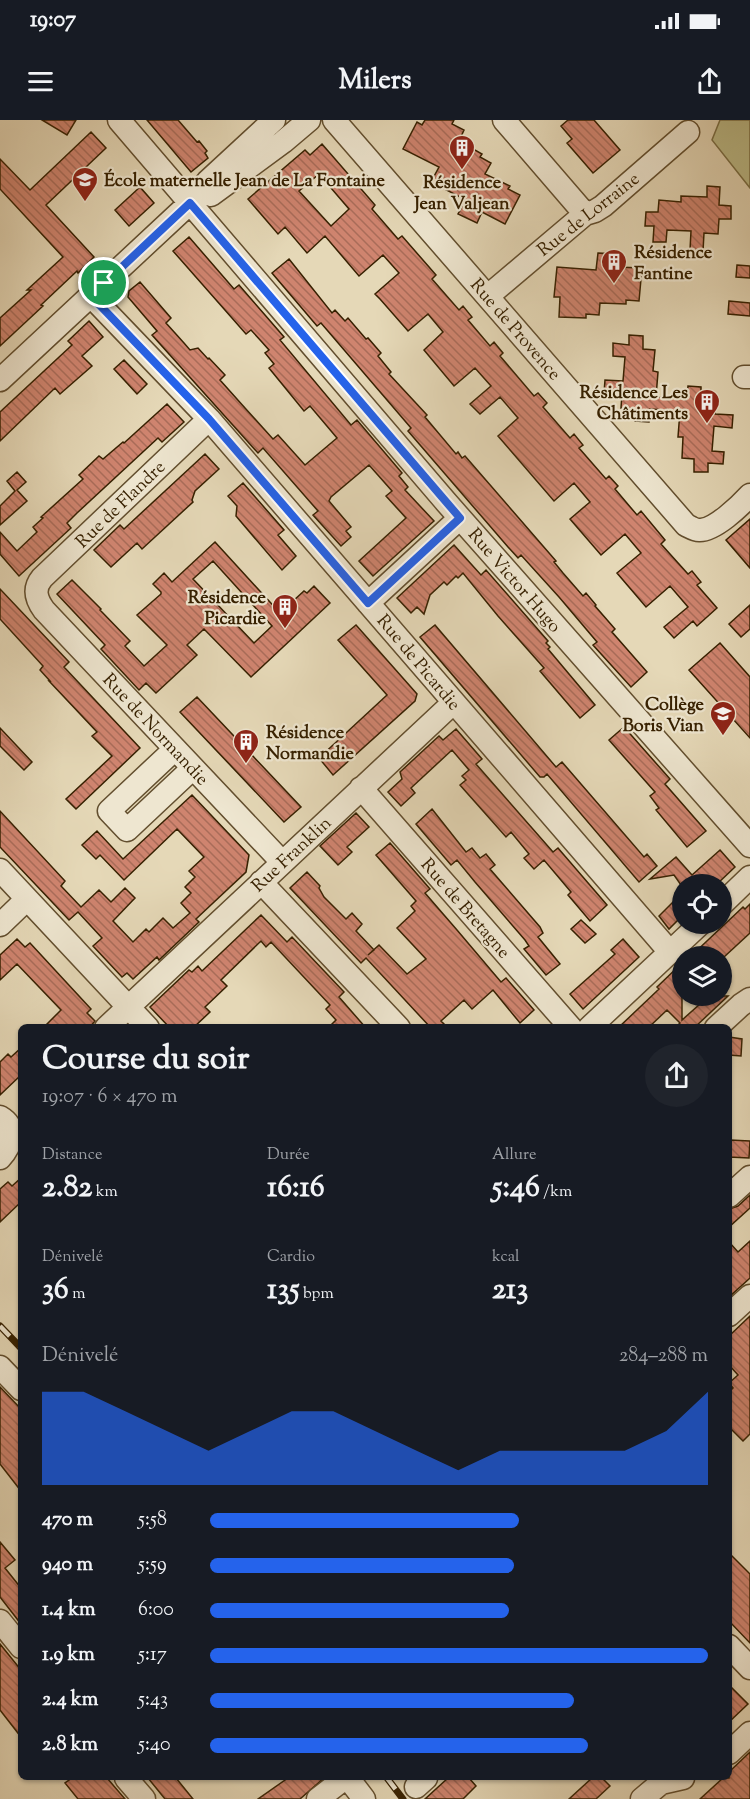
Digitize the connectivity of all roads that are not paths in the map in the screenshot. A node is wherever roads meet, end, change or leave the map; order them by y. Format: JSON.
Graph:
{"nodes":[{"id":1,"x":119,"y":120,"type":"edge"},
{"id":2,"x":274,"y":120,"type":"edge"},
{"id":3,"x":309,"y":120,"type":"edge"},
{"id":4,"x":334,"y":120,"type":"edge"},
{"id":5,"x":504,"y":120,"type":"edge"},
{"id":6,"x":688,"y":132,"type":"dead end"},
{"id":7,"x":190,"y":203,"type":"junction"},
{"id":8,"x":585,"y":214,"type":"junction"},
{"id":9,"x":91,"y":296,"type":"junction"},
{"id":10,"x":488,"y":296,"type":"junction"},
{"id":11,"x":0,"y":380,"type":"edge"},
{"id":12,"x":209,"y":419,"type":"junction"},
{"id":13,"x":750,"y":495,"type":"edge"},
{"id":14,"x":460,"y":518,"type":"junction"},
{"id":15,"x":36,"y":591,"type":"joint"},
{"id":16,"x":368,"y":603,"type":"junction"},
{"id":17,"x":453,"y":703,"type":"junction"},
{"id":18,"x":175,"y":749,"type":"junction"},
{"id":19,"x":193,"y":768,"type":"junction"},
{"id":20,"x":361,"y":788,"type":"junction"},
{"id":21,"x":750,"y":846,"type":"edge"},
{"id":22,"x":282,"y":862,"type":"junction"},
{"id":23,"x":0,"y":870,"type":"edge"},
{"id":24,"x":750,"y":877,"type":"edge"},
{"id":25,"x":261,"y":882,"type":"junction"},
{"id":26,"x":732,"y":894,"type":"edge"},
{"id":27,"x":27,"y":899,"type":"junction"},
{"id":28,"x":0,"y":925,"type":"edge"},
{"id":29,"x":689,"y":934,"type":"edge"},
{"id":30,"x":670,"y":952,"type":"junction"},
{"id":31,"x":750,"y":999,"type":"edge"},
{"id":32,"x":129,"y":1006,"type":"junction"},
{"id":33,"x":110,"y":1024,"type":"edge"},
{"id":34,"x":145,"y":1024,"type":"edge"},
{"id":35,"x":395,"y":1024,"type":"edge"},
{"id":36,"x":568,"y":1024,"type":"edge"},
{"id":37,"x":593,"y":1024,"type":"edge"},
{"id":38,"x":720,"y":1024,"type":"edge"},
{"id":39,"x":9,"y":1114,"type":"edge"},
{"id":40,"x":0,"y":1158,"type":"edge"},
{"id":41,"x":750,"y":1177,"type":"edge"},
{"id":42,"x":732,"y":1193,"type":"edge"},
{"id":43,"x":750,"y":1296,"type":"edge"},
{"id":44,"x":732,"y":1312,"type":"edge"},
{"id":45,"x":0,"y":1367,"type":"edge"},
{"id":46,"x":18,"y":1386,"type":"edge"},
{"id":47,"x":0,"y":1621,"type":"edge"},
{"id":48,"x":18,"y":1643,"type":"edge"},
{"id":49,"x":732,"y":1649,"type":"edge"},
{"id":50,"x":748,"y":1663,"type":"edge"},
{"id":51,"x":750,"y":1733,"type":"edge"},
{"id":52,"x":732,"y":1750,"type":"edge"},
{"id":53,"x":128,"y":1780,"type":"edge"},
{"id":54,"x":343,"y":1780,"type":"edge"},
{"id":55,"x":348,"y":1780,"type":"edge"},
{"id":56,"x":674,"y":1780,"type":"edge"},
{"id":57,"x":144,"y":1799,"type":"edge"},
{"id":58,"x":318,"y":1799,"type":"edge"},
{"id":59,"x":364,"y":1799,"type":"edge"},
{"id":60,"x":642,"y":1799,"type":"edge"}],
"edges":[{"from":1,"to":7,"type":"street","name":"Rue Victor Hugo"},
{"from":2,"to":7,"type":"street"},
{"from":3,"to":7,"type":"street"},
{"from":4,"to":10,"type":"street","name":"Rue de Provence"},
{"from":5,"to":8,"type":"street"},
{"from":6,"to":8,"type":"street","name":"Rue de Lorraine"},
{"from":7,"to":9,"type":"street"},
{"from":7,"to":14,"type":"street","name":"Rue Victor Hugo"},
{"from":8,"to":10,"type":"street","name":"Rue de Lorraine"},
{"from":9,"to":11,"type":"street"},
{"from":9,"to":12,"type":"street","name":"Rue de Picardie"},
{"from":10,"to":13,"type":"street","name":"Rue de Provence"},
{"from":12,"to":15,"type":"street","name":"Rue de Flandre"},
{"from":12,"to":16,"type":"street","name":"Rue de Picardie"},
{"from":14,"to":16,"type":"street"},
{"from":14,"to":21,"type":"street","name":"Rue Victor Hugo"},
{"from":15,"to":18,"type":"street","name":"Rue de Normandie"},
{"from":16,"to":17,"type":"street","name":"Rue de Picardie"},
{"from":17,"to":20,"type":"street","name":"Rue Franklin"},
{"from":17,"to":30,"type":"street","name":"Rue de Picardie"},
{"from":18,"to":19,"type":"street","name":"Rue de Normandie"},
{"from":18,"to":19,"type":"street"},
{"from":19,"to":22,"type":"street","name":"Rue de Normandie"},
{"from":20,"to":22,"type":"street","name":"Rue Franklin"},
{"from":20,"to":36,"type":"street","name":"Rue de Bretagne"},
{"from":22,"to":25,"type":"street","name":"Rue Franklin"},
{"from":23,"to":27,"type":"street"},
{"from":24,"to":26,"type":"street"},
{"from":25,"to":32,"type":"street","name":"Rue Franklin"},
{"from":25,"to":35,"type":"street"},
{"from":27,"to":28,"type":"street"},
{"from":27,"to":32,"type":"street"},
{"from":29,"to":30,"type":"street"},
{"from":30,"to":37,"type":"street"},
{"from":31,"to":38,"type":"street"},
{"from":32,"to":33,"type":"street","name":"Rue Franklin"},
{"from":32,"to":34,"type":"street"},
{"from":39,"to":40,"type":"street"},
{"from":41,"to":42,"type":"street"},
{"from":43,"to":44,"type":"street"},
{"from":45,"to":46,"type":"street"},
{"from":47,"to":48,"type":"street"},
{"from":49,"to":50,"type":"street"},
{"from":51,"to":52,"type":"street"},
{"from":53,"to":57,"type":"street"},
{"from":54,"to":58,"type":"street"},
{"from":55,"to":59,"type":"street"},
{"from":56,"to":60,"type":"street"}]}
